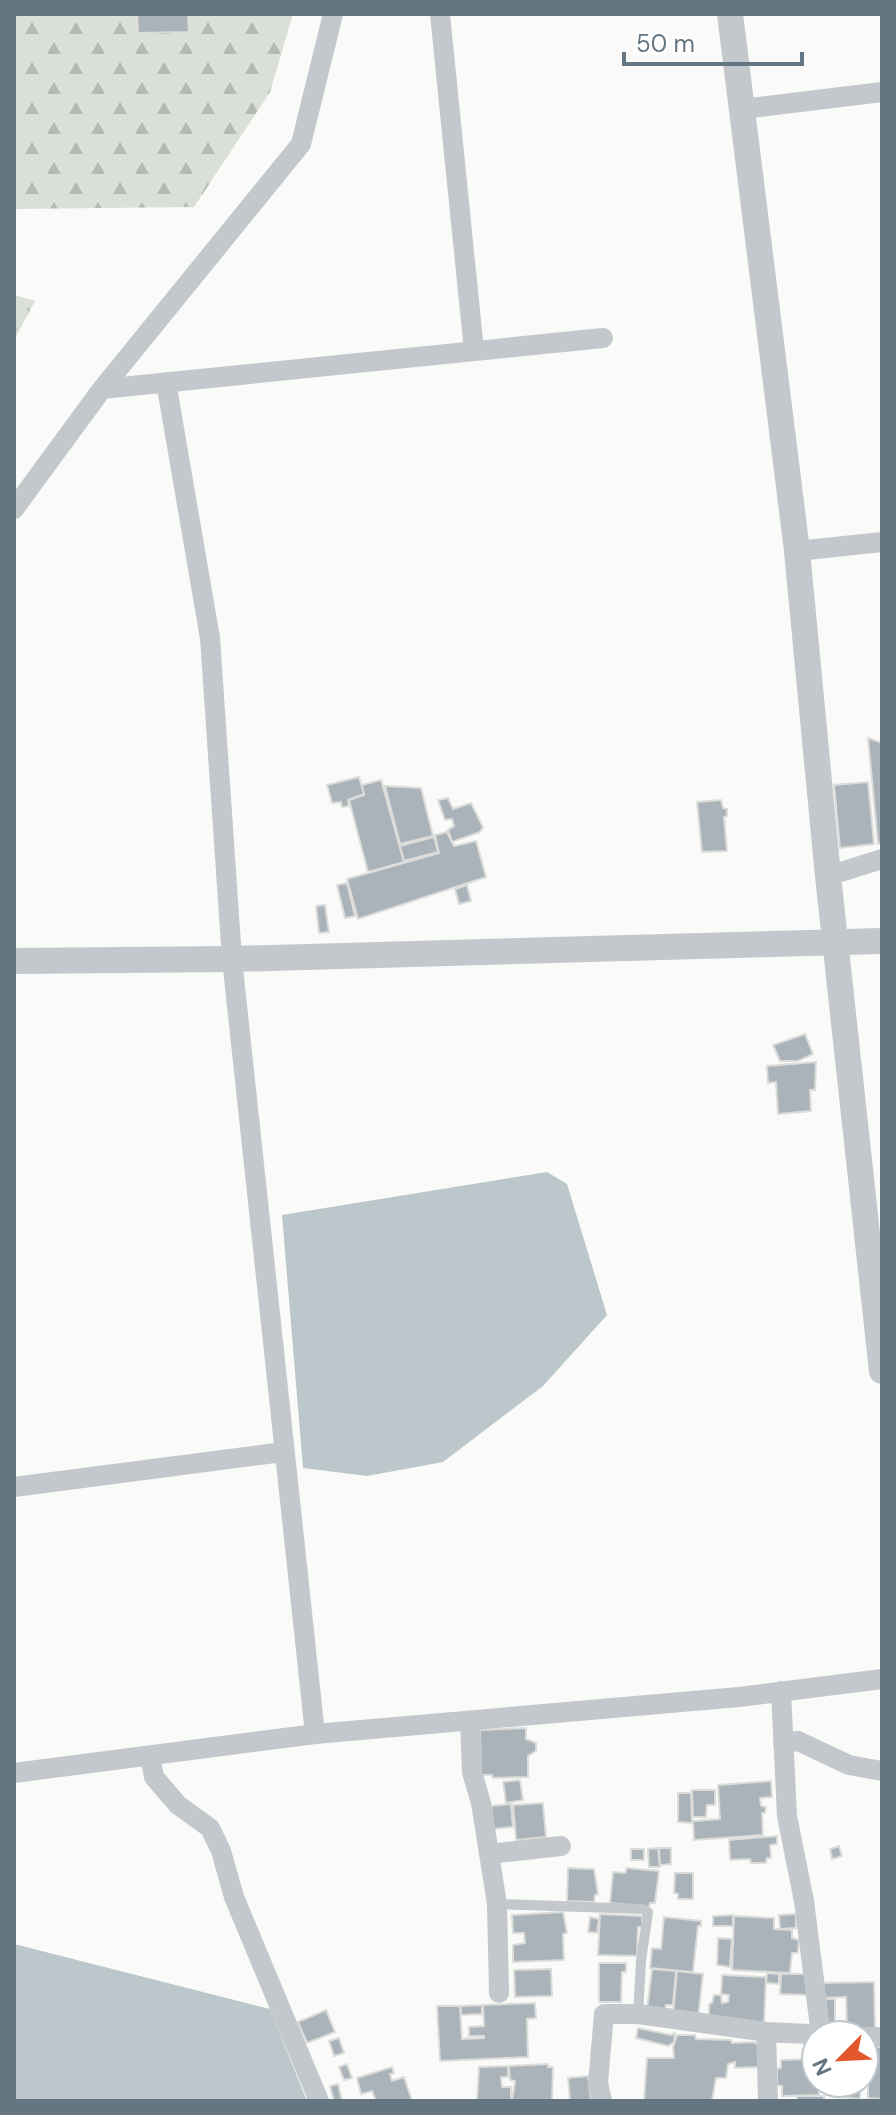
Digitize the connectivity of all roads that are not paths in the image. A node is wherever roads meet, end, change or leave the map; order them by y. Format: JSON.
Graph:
{"nodes":[{"id":1,"x":333,"y":14,"type":"edge"},
{"id":2,"x":440,"y":14,"type":"edge"},
{"id":3,"x":730,"y":14,"type":"edge"},
{"id":4,"x":882,"y":92,"type":"edge"},
{"id":5,"x":742,"y":109,"type":"junction"},
{"id":6,"x":603,"y":338,"type":"dead end"},
{"id":7,"x":474,"y":351,"type":"junction"},
{"id":8,"x":166,"y":382,"type":"junction"},
{"id":9,"x":102,"y":389,"type":"junction"},
{"id":10,"x":14,"y":509,"type":"edge"},
{"id":11,"x":882,"y":542,"type":"edge"},
{"id":12,"x":797,"y":551,"type":"junction"},
{"id":13,"x":882,"y":859,"type":"edge"},
{"id":14,"x":828,"y":876,"type":"junction"},
{"id":15,"x":882,"y":941,"type":"edge"},
{"id":16,"x":836,"y":943,"type":"junction"},
{"id":17,"x":232,"y":959,"type":"junction"},
{"id":18,"x":14,"y":961,"type":"edge"},
{"id":19,"x":882,"y":1371,"type":"edge"},
{"id":20,"x":283,"y":1452,"type":"junction"},
{"id":21,"x":14,"y":1487,"type":"edge"},
{"id":22,"x":882,"y":1679,"type":"edge"},
{"id":23,"x":781,"y":1691,"type":"junction"},
{"id":24,"x":470,"y":1721,"type":"junction"},
{"id":25,"x":315,"y":1734,"type":"junction"},
{"id":26,"x":783,"y":1743,"type":"junction"},
{"id":27,"x":150,"y":1756,"type":"junction"},
{"id":28,"x":882,"y":1771,"type":"edge"},
{"id":29,"x":14,"y":1773,"type":"edge"},
{"id":30,"x":561,"y":1846,"type":"dead end"},
{"id":31,"x":489,"y":1854,"type":"junction"},
{"id":32,"x":497,"y":1904,"type":"junction"},
{"id":33,"x":499,"y":1993,"type":"dead end"},
{"id":34,"x":638,"y":2014,"type":"junction"},
{"id":35,"x":819,"y":2019,"type":"edge"},
{"id":36,"x":766,"y":2032,"type":"junction"},
{"id":37,"x":800,"y":2034,"type":"edge"},
{"id":38,"x":319,"y":2101,"type":"edge"},
{"id":39,"x":602,"y":2101,"type":"edge"},
{"id":40,"x":768,"y":2101,"type":"edge"}],
"edges":[{"from":1,"to":9,"type":"street"},
{"from":2,"to":7,"type":"street"},
{"from":3,"to":5,"type":"street"},
{"from":4,"to":5,"type":"street"},
{"from":5,"to":12,"type":"street"},
{"from":6,"to":7,"type":"street"},
{"from":7,"to":8,"type":"street"},
{"from":8,"to":9,"type":"street"},
{"from":8,"to":17,"type":"street"},
{"from":9,"to":10,"type":"street"},
{"from":11,"to":12,"type":"street"},
{"from":12,"to":14,"type":"street"},
{"from":13,"to":14,"type":"street"},
{"from":14,"to":16,"type":"street"},
{"from":15,"to":16,"type":"street"},
{"from":16,"to":17,"type":"street"},
{"from":16,"to":19,"type":"street"},
{"from":17,"to":18,"type":"street"},
{"from":17,"to":20,"type":"street"},
{"from":20,"to":21,"type":"street"},
{"from":20,"to":25,"type":"street"},
{"from":22,"to":23,"type":"street"},
{"from":23,"to":24,"type":"street"},
{"from":23,"to":26,"type":"street"},
{"from":24,"to":25,"type":"street"},
{"from":24,"to":31,"type":"street"},
{"from":25,"to":27,"type":"street"},
{"from":26,"to":28,"type":"street"},
{"from":26,"to":35,"type":"street"},
{"from":27,"to":29,"type":"street"},
{"from":27,"to":38,"type":"street"},
{"from":30,"to":31,"type":"street"},
{"from":31,"to":32,"type":"street"},
{"from":32,"to":33,"type":"street"},
{"from":32,"to":34,"type":"lane"},
{"from":34,"to":36,"type":"street"},
{"from":34,"to":39,"type":"street"},
{"from":36,"to":37,"type":"street"},
{"from":36,"to":40,"type":"street"}]}
